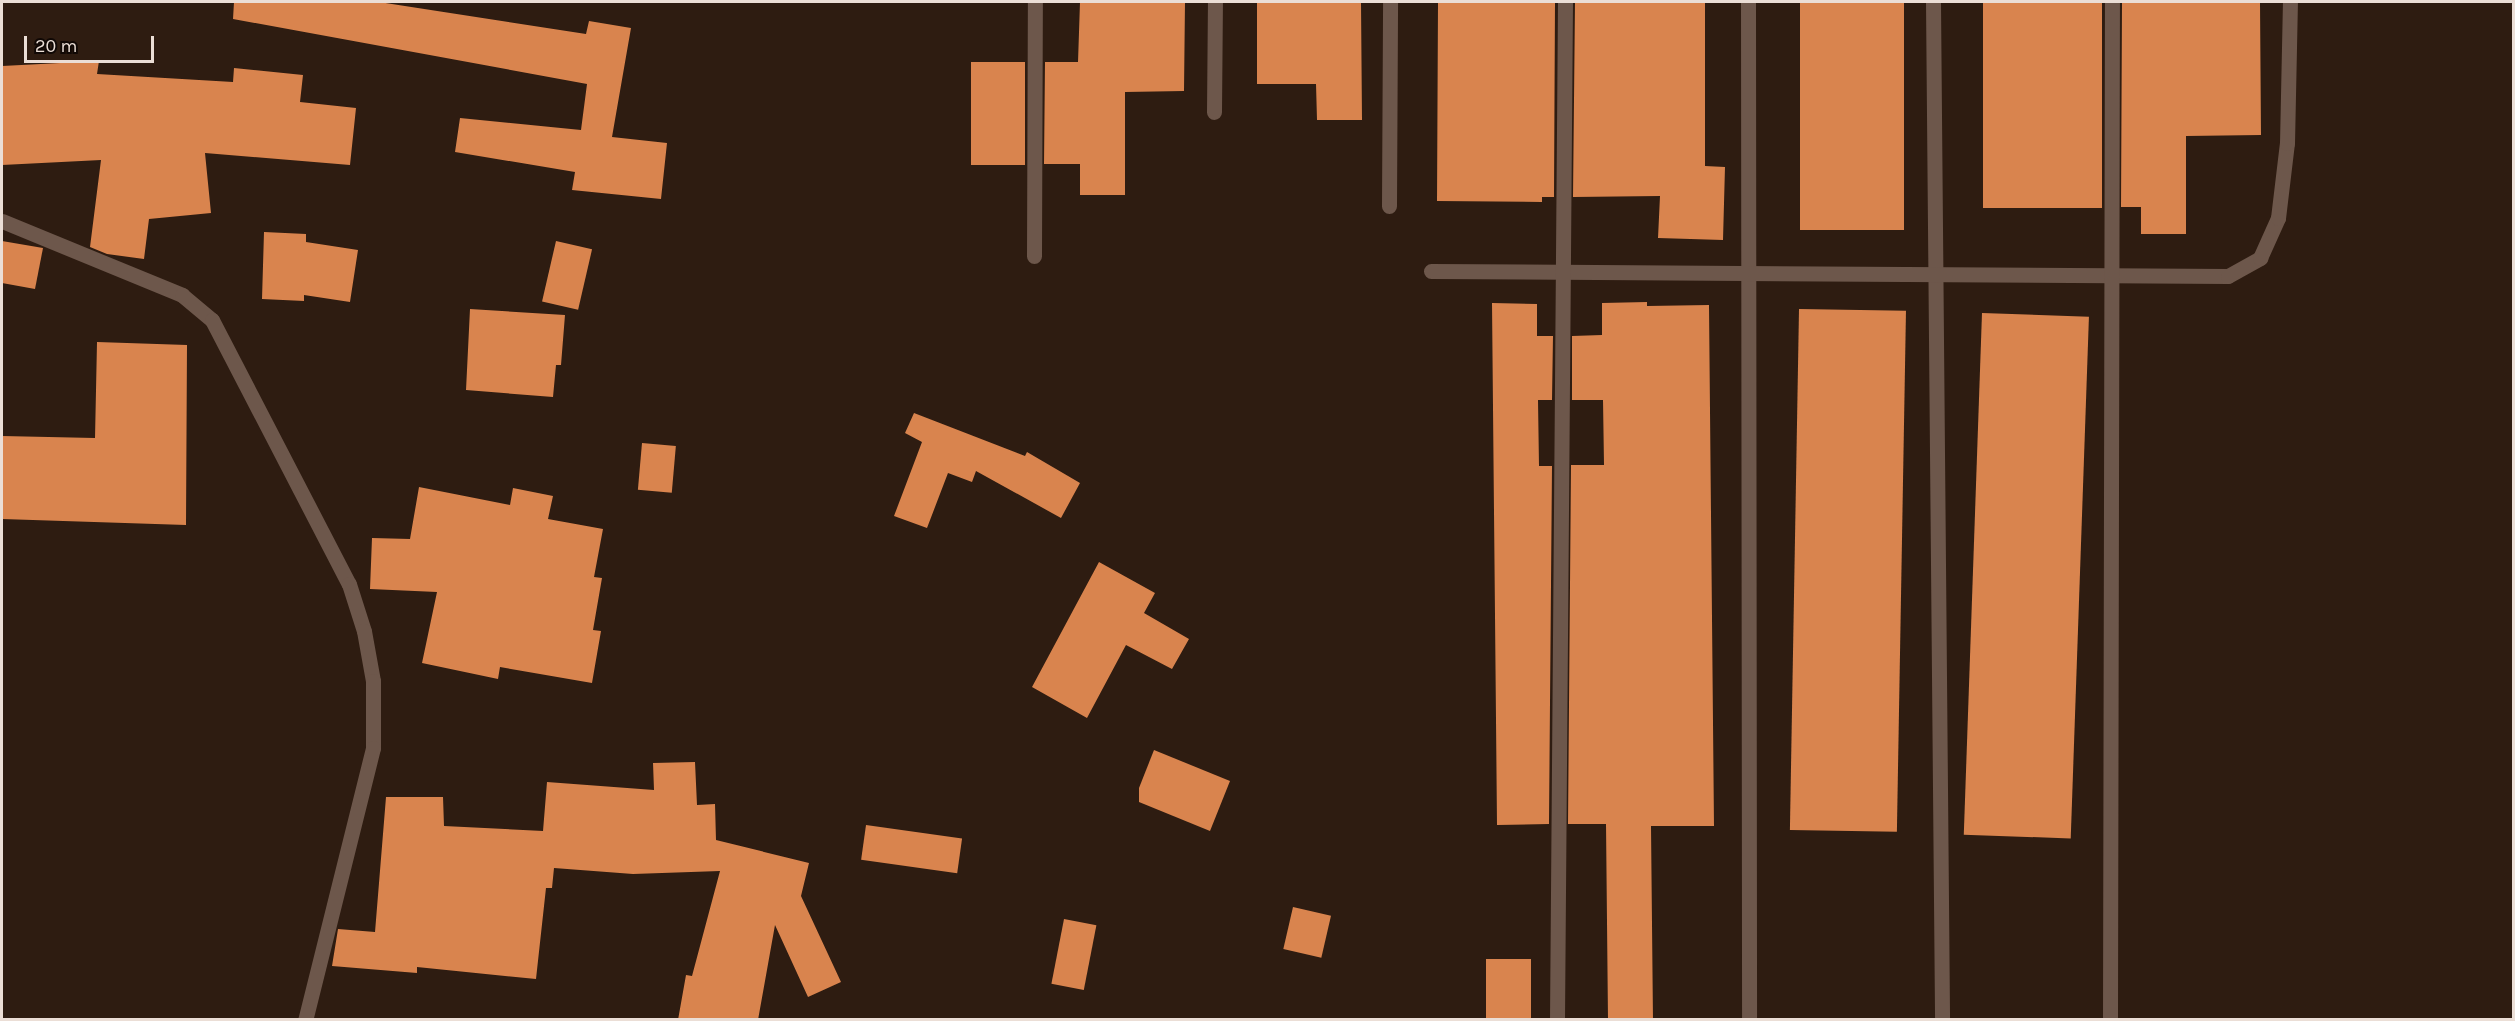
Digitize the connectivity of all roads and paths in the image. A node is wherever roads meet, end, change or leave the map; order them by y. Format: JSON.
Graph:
{"nodes":[{"id":1,"x":1035,"y":2,"type":"edge"},
{"id":2,"x":1215,"y":2,"type":"edge"},
{"id":3,"x":1390,"y":2,"type":"edge"},
{"id":4,"x":1565,"y":2,"type":"edge"},
{"id":5,"x":1748,"y":2,"type":"edge"},
{"id":6,"x":1933,"y":2,"type":"edge"},
{"id":7,"x":2112,"y":2,"type":"edge"},
{"id":8,"x":2290,"y":2,"type":"edge"},
{"id":9,"x":1214,"y":112,"type":"dead end"},
{"id":10,"x":1389,"y":206,"type":"dead end"},
{"id":11,"x":2,"y":221,"type":"edge"},
{"id":12,"x":1034,"y":256,"type":"dead end"},
{"id":13,"x":1431,"y":271,"type":"dead end"},
{"id":14,"x":1563,"y":272,"type":"junction"},
{"id":15,"x":1748,"y":274,"type":"junction"},
{"id":16,"x":1933,"y":275,"type":"junction"},
{"id":17,"x":2111,"y":277,"type":"junction"},
{"id":18,"x":305,"y":1020,"type":"edge"},
{"id":19,"x":1557,"y":1020,"type":"edge"},
{"id":20,"x":1749,"y":1020,"type":"edge"},
{"id":21,"x":1942,"y":1020,"type":"edge"},
{"id":22,"x":2109,"y":1020,"type":"edge"}],
"edges":[{"from":1,"to":12,"type":"street"},
{"from":2,"to":9,"type":"street"},
{"from":3,"to":10,"type":"street"},
{"from":4,"to":14,"type":"street"},
{"from":5,"to":15,"type":"street"},
{"from":6,"to":16,"type":"street"},
{"from":7,"to":17,"type":"street"},
{"from":8,"to":17,"type":"street"},
{"from":11,"to":18,"type":"street"},
{"from":13,"to":14,"type":"street"},
{"from":14,"to":15,"type":"street"},
{"from":14,"to":19,"type":"street"},
{"from":15,"to":16,"type":"street"},
{"from":15,"to":20,"type":"street"},
{"from":16,"to":17,"type":"street"},
{"from":16,"to":21,"type":"street"},
{"from":17,"to":22,"type":"street"}]}
